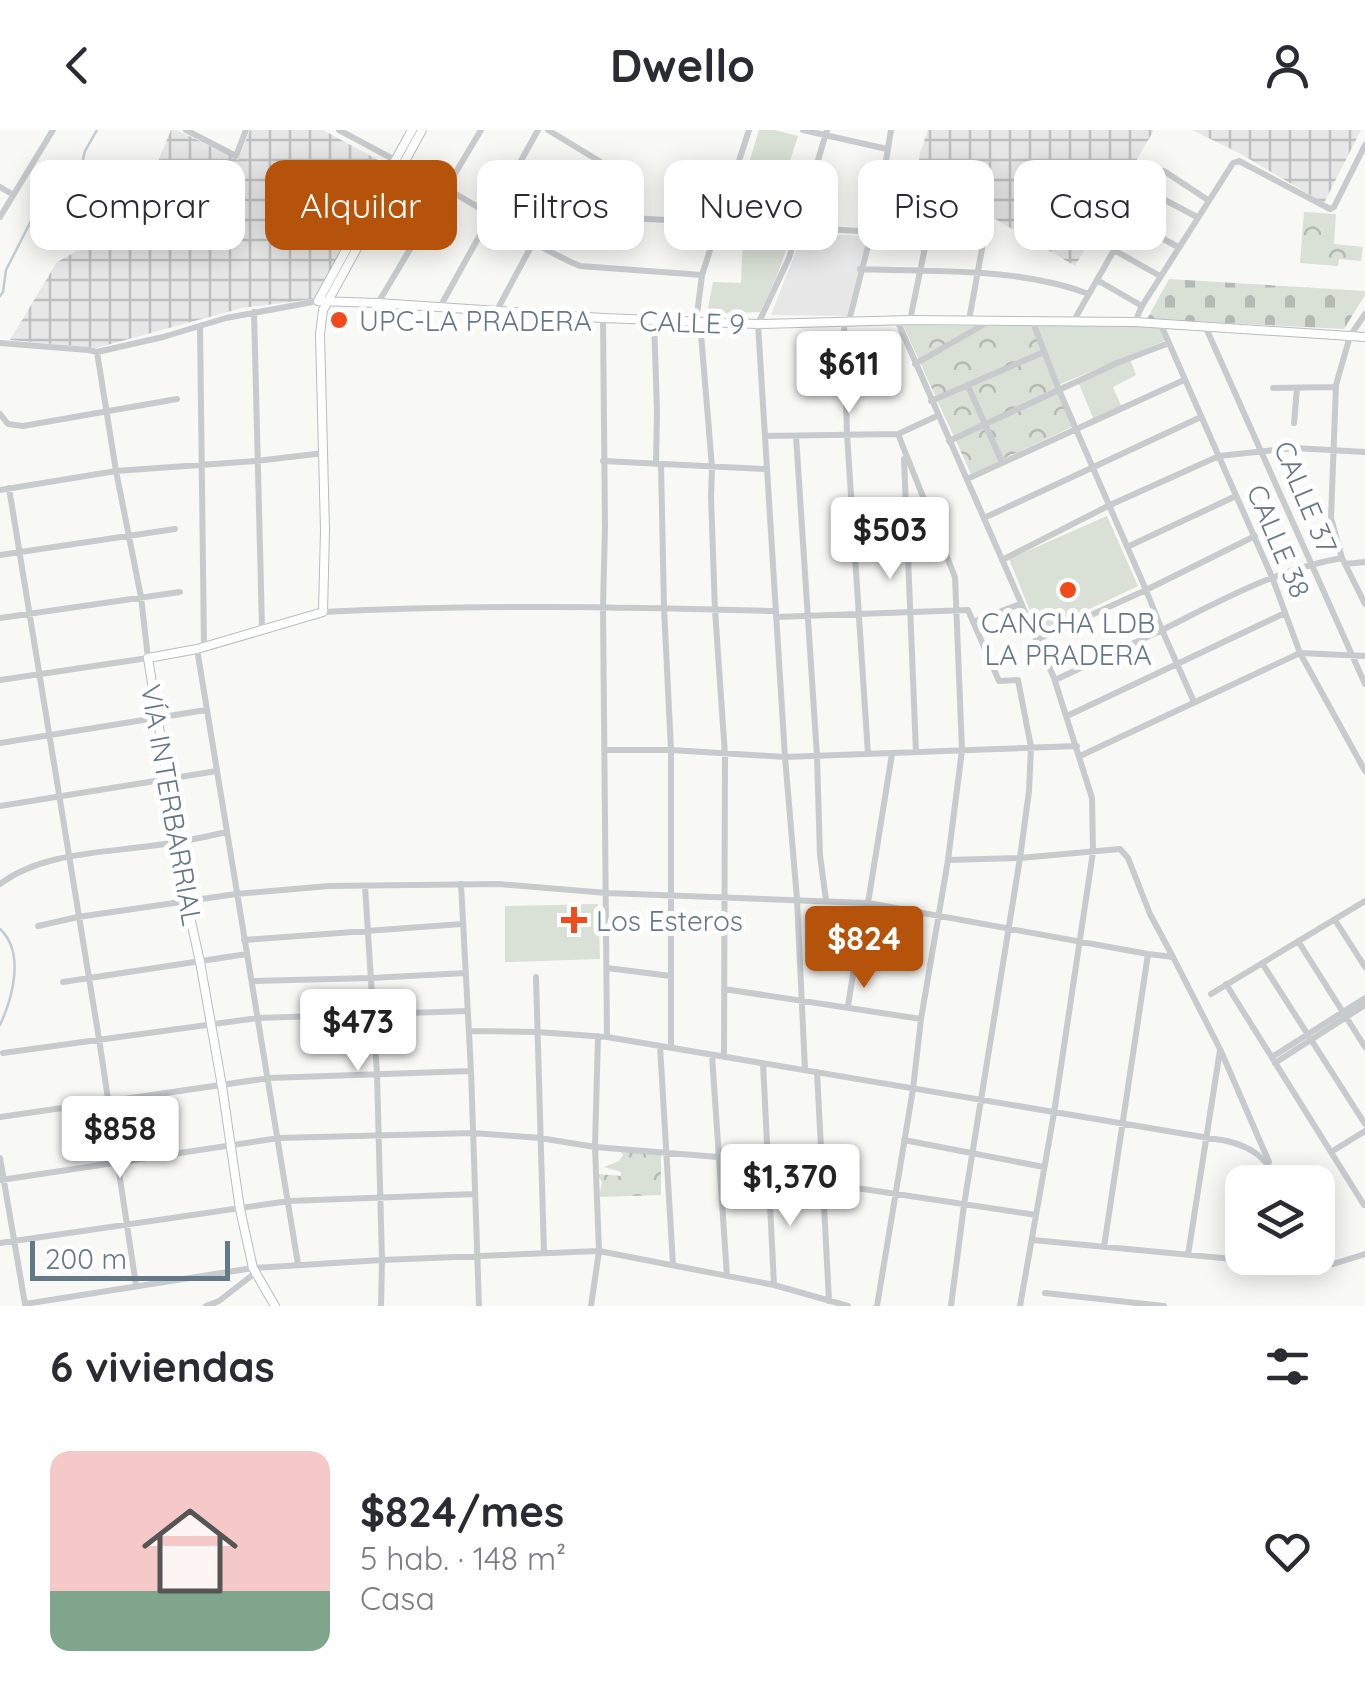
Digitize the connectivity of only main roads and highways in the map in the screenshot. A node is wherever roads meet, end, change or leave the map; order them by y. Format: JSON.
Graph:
{"nodes":[{"id":1,"x":412,"y":130,"type":"edge"},
{"id":2,"x":422,"y":130,"type":"edge"},
{"id":3,"x":400,"y":160,"type":"edge"},
{"id":4,"x":400,"y":160,"type":"edge"},
{"id":5,"x":351,"y":250,"type":"edge"},
{"id":6,"x":323,"y":304,"type":"junction"},
{"id":7,"x":1365,"y":337,"type":"edge"},
{"id":8,"x":274,"y":1306,"type":"edge"}],
"edges":[{"from":1,"to":3,"type":"main road"},
{"from":2,"to":4,"type":"main road"},
{"from":5,"to":6,"type":"main road"},
{"from":6,"to":7,"type":"main road","name":"CALLE 9"},
{"from":6,"to":8,"type":"main road","name":"VÍA INTERBARRIAL"}]}
